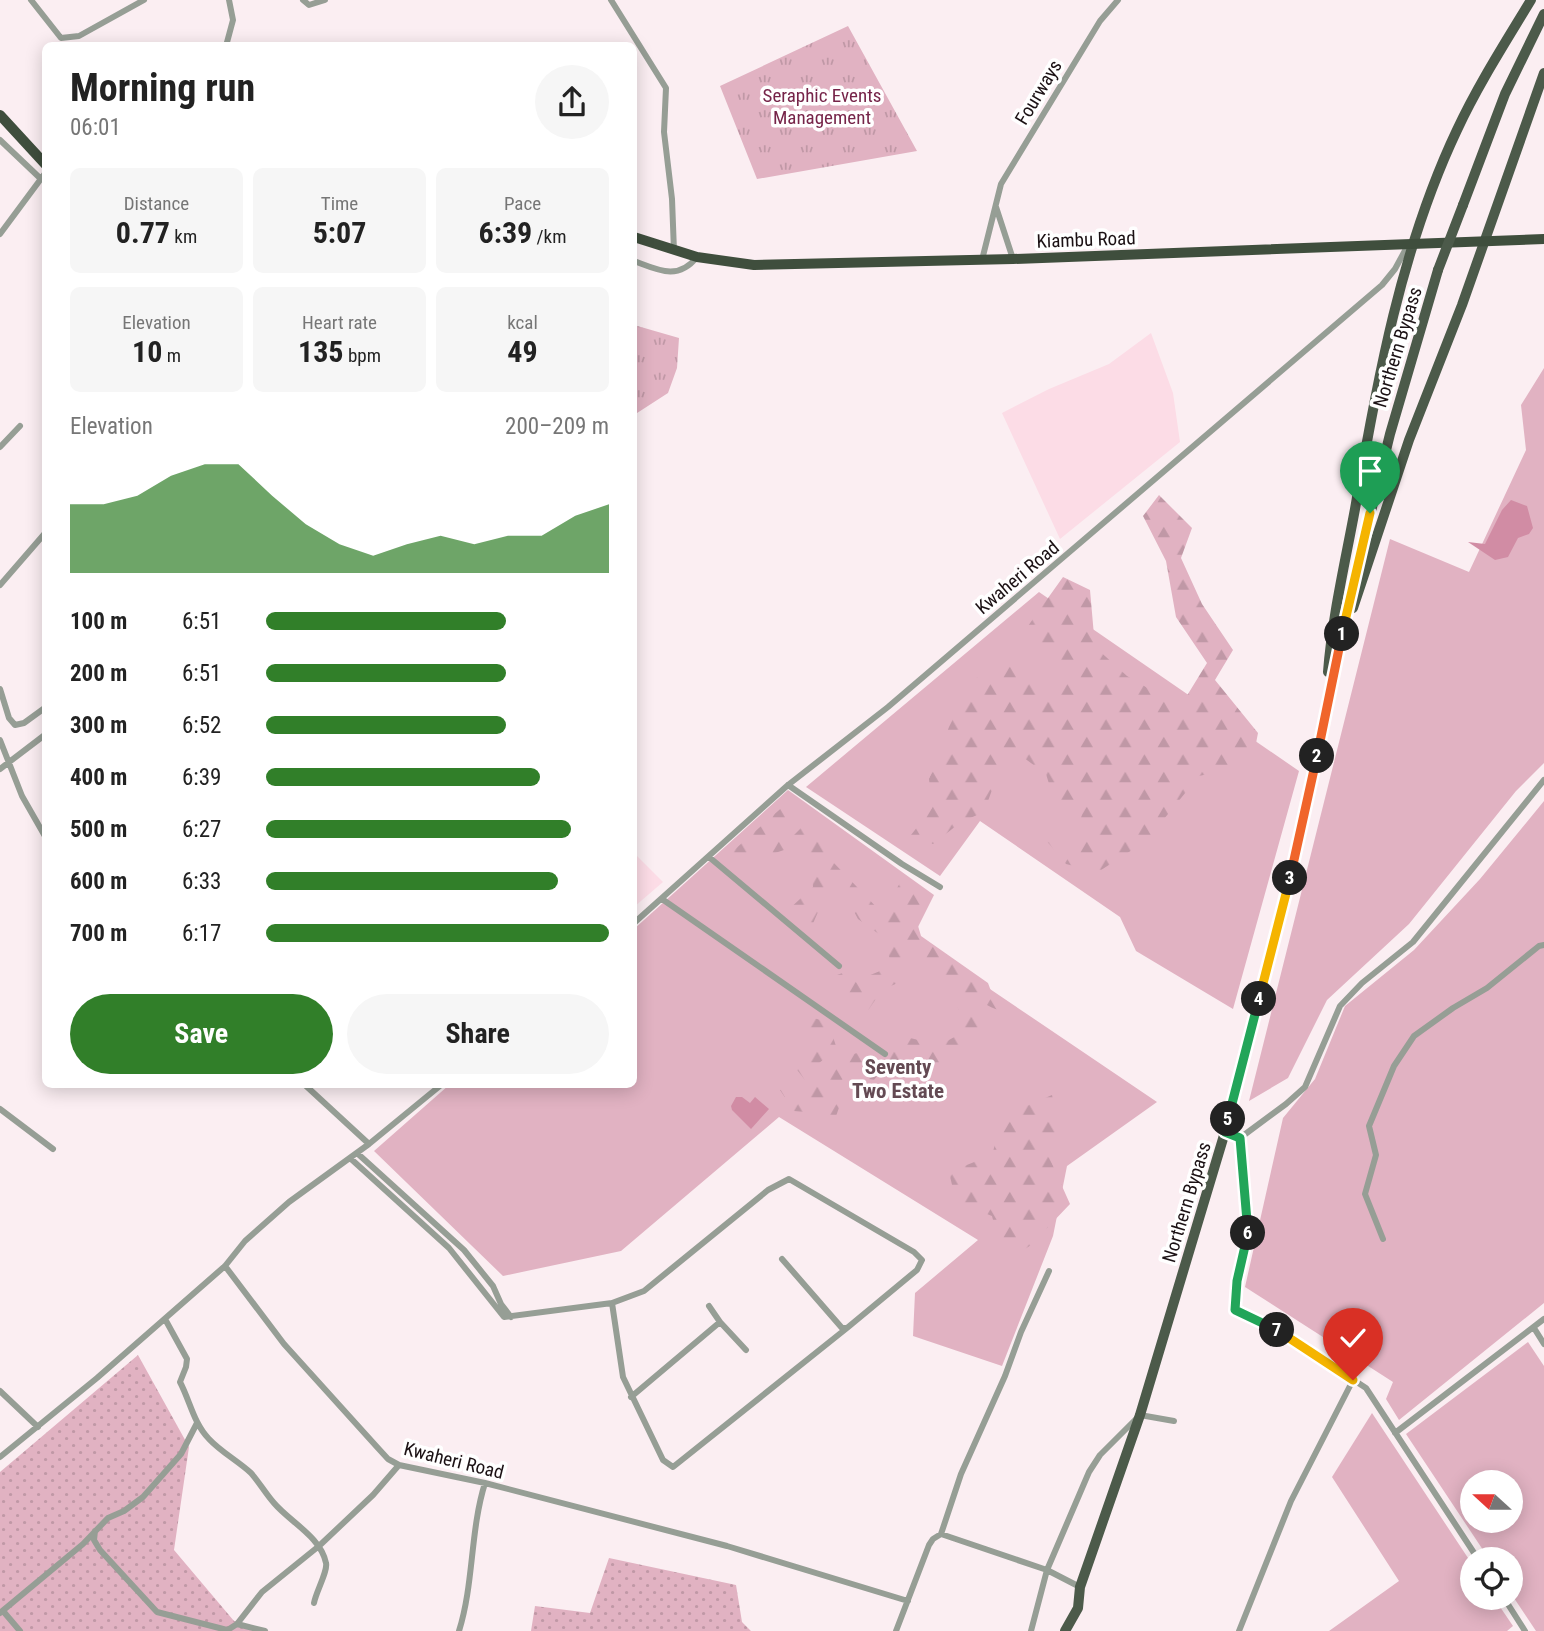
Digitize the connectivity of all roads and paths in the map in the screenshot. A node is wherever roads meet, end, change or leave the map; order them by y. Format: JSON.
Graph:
{"nodes":[{"id":1,"x":31,"y":0,"type":"edge"},
{"id":2,"x":144,"y":0,"type":"edge"},
{"id":3,"x":229,"y":0,"type":"edge"},
{"id":4,"x":303,"y":0,"type":"edge"},
{"id":5,"x":325,"y":0,"type":"edge"},
{"id":6,"x":611,"y":0,"type":"edge"},
{"id":7,"x":1118,"y":0,"type":"edge"},
{"id":8,"x":1531,"y":0,"type":"edge"},
{"id":9,"x":1544,"y":14,"type":"edge"},
{"id":10,"x":61,"y":38,"type":"junction"},
{"id":11,"x":64,"y":42,"type":"edge"},
{"id":12,"x":227,"y":42,"type":"edge"},
{"id":13,"x":1544,"y":73,"type":"edge"},
{"id":14,"x":0,"y":115,"type":"edge"},
{"id":15,"x":0,"y":140,"type":"edge"},
{"id":16,"x":42,"y":161,"type":"edge"},
{"id":17,"x":42,"y":175,"type":"edge"},
{"id":18,"x":42,"y":177,"type":"edge"},
{"id":19,"x":996,"y":205,"type":"junction"},
{"id":20,"x":0,"y":234,"type":"edge"},
{"id":21,"x":637,"y":238,"type":"edge"},
{"id":22,"x":1544,"y":239,"type":"edge"},
{"id":23,"x":1484,"y":240,"type":"junction"},
{"id":24,"x":1412,"y":243,"type":"junction"},
{"id":25,"x":674,"y":251,"type":"junction"},
{"id":26,"x":697,"y":257,"type":"junction"},
{"id":27,"x":1013,"y":259,"type":"junction"},
{"id":28,"x":982,"y":260,"type":"junction"},
{"id":29,"x":637,"y":262,"type":"edge"},
{"id":30,"x":20,"y":426,"type":"dead end"},
{"id":31,"x":0,"y":447,"type":"edge"},
{"id":32,"x":42,"y":537,"type":"edge"},
{"id":33,"x":0,"y":585,"type":"edge"},
{"id":34,"x":1341,"y":638,"type":"junction"},
{"id":35,"x":0,"y":689,"type":"edge"},
{"id":36,"x":42,"y":710,"type":"edge"},
{"id":37,"x":1325,"y":717,"type":"junction"},
{"id":38,"x":42,"y":737,"type":"edge"},
{"id":39,"x":0,"y":740,"type":"edge"},
{"id":40,"x":8,"y":763,"type":"junction"},
{"id":41,"x":0,"y":769,"type":"edge"},
{"id":42,"x":1544,"y":780,"type":"edge"},
{"id":43,"x":788,"y":785,"type":"junction"},
{"id":44,"x":42,"y":831,"type":"edge"},
{"id":45,"x":709,"y":857,"type":"junction"},
{"id":46,"x":940,"y":887,"type":"dead end"},
{"id":47,"x":662,"y":899,"type":"junction"},
{"id":48,"x":637,"y":920,"type":"edge"},
{"id":49,"x":1544,"y":944,"type":"edge"},
{"id":50,"x":839,"y":966,"type":"dead end"},
{"id":51,"x":885,"y":1054,"type":"dead end"},
{"id":52,"x":308,"y":1088,"type":"edge"},
{"id":53,"x":436,"y":1088,"type":"edge"},
{"id":54,"x":0,"y":1110,"type":"edge"},
{"id":55,"x":1225,"y":1132,"type":"junction"},
{"id":56,"x":1240,"y":1138,"type":"junction"},
{"id":57,"x":369,"y":1144,"type":"junction"},
{"id":58,"x":53,"y":1149,"type":"dead end"},
{"id":59,"x":357,"y":1153,"type":"junction"},
{"id":60,"x":349,"y":1158,"type":"junction"},
{"id":61,"x":1383,"y":1239,"type":"dead end"},
{"id":62,"x":464,"y":1250,"type":"junction"},
{"id":63,"x":457,"y":1258,"type":"junction"},
{"id":64,"x":782,"y":1259,"type":"dead end"},
{"id":65,"x":225,"y":1266,"type":"junction"},
{"id":66,"x":1049,"y":1271,"type":"dead end"},
{"id":67,"x":612,"y":1303,"type":"junction"},
{"id":68,"x":709,"y":1306,"type":"dead end"},
{"id":69,"x":511,"y":1317,"type":"junction"},
{"id":70,"x":165,"y":1319,"type":"junction"},
{"id":71,"x":1544,"y":1319,"type":"edge"},
{"id":72,"x":720,"y":1322,"type":"junction"},
{"id":73,"x":847,"y":1328,"type":"junction"},
{"id":74,"x":1534,"y":1328,"type":"junction"},
{"id":75,"x":1544,"y":1344,"type":"edge"},
{"id":76,"x":746,"y":1350,"type":"dead end"},
{"id":77,"x":1353,"y":1380,"type":"junction"},
{"id":78,"x":0,"y":1391,"type":"edge"},
{"id":79,"x":631,"y":1397,"type":"junction"},
{"id":80,"x":1140,"y":1415,"type":"junction"},
{"id":81,"x":1174,"y":1422,"type":"dead end"},
{"id":82,"x":197,"y":1423,"type":"junction"},
{"id":83,"x":38,"y":1427,"type":"junction"},
{"id":84,"x":1395,"y":1433,"type":"junction"},
{"id":85,"x":0,"y":1458,"type":"edge"},
{"id":86,"x":399,"y":1465,"type":"junction"},
{"id":87,"x":485,"y":1483,"type":"junction"},
{"id":88,"x":95,"y":1531,"type":"junction"},
{"id":89,"x":942,"y":1534,"type":"junction"},
{"id":90,"x":83,"y":1544,"type":"junction"},
{"id":91,"x":319,"y":1546,"type":"junction"},
{"id":92,"x":1470,"y":1547,"type":"edge"},
{"id":93,"x":100,"y":1550,"type":"junction"},
{"id":94,"x":1047,"y":1570,"type":"junction"},
{"id":95,"x":1080,"y":1587,"type":"junction"},
{"id":96,"x":908,"y":1601,"type":"junction"},
{"id":97,"x":314,"y":1603,"type":"dead end"},
{"id":98,"x":1511,"y":1610,"type":"edge"},
{"id":99,"x":1,"y":1612,"type":"edge"},
{"id":100,"x":237,"y":1624,"type":"junction"},
{"id":101,"x":227,"y":1630,"type":"edge"},
{"id":102,"x":1523,"y":1630,"type":"edge"},
{"id":103,"x":20,"y":1631,"type":"edge"},
{"id":104,"x":265,"y":1631,"type":"edge"},
{"id":105,"x":459,"y":1631,"type":"edge"},
{"id":106,"x":896,"y":1631,"type":"edge"},
{"id":107,"x":1031,"y":1631,"type":"edge"},
{"id":108,"x":1065,"y":1631,"type":"edge"},
{"id":109,"x":1239,"y":1631,"type":"edge"}],
"edges":[{"from":1,"to":10,"type":"street"},
{"from":2,"to":10,"type":"street"},
{"from":3,"to":12,"type":"street"},
{"from":4,"to":5,"type":"street"},
{"from":6,"to":25,"type":"street"},
{"from":7,"to":19,"type":"street","name":"Fourways"},
{"from":8,"to":24,"type":"main road"},
{"from":9,"to":34,"type":"main road","name":"Northern Bypass","bridge":true},
{"from":10,"to":11,"type":"street"},
{"from":13,"to":23,"type":"main road"},
{"from":14,"to":16,"type":"highway"},
{"from":15,"to":17,"type":"street"},
{"from":18,"to":20,"type":"street"},
{"from":19,"to":27,"type":"street"},
{"from":19,"to":28,"type":"street","name":"Fourways"},
{"from":21,"to":25,"type":"highway","name":"Kiambu Road"},
{"from":22,"to":23,"type":"highway","name":"Kiambu Road"},
{"from":23,"to":24,"type":"highway","name":"Kiambu Road"},
{"from":23,"to":34,"type":"main road"},
{"from":24,"to":27,"type":"highway","name":"Kiambu Road"},
{"from":24,"to":37,"type":"main road"},
{"from":24,"to":43,"type":"street","name":"Kwaheri Road"},
{"from":25,"to":26,"type":"highway","name":"Kiambu Road"},
{"from":26,"to":28,"type":"highway","name":"Kiambu Road"},
{"from":26,"to":29,"type":"street"},
{"from":27,"to":28,"type":"highway","name":"Kiambu Road"},
{"from":30,"to":31,"type":"street"},
{"from":32,"to":33,"type":"street"},
{"from":34,"to":37,"type":"main road","name":"Northern Bypass"},
{"from":35,"to":36,"type":"street"},
{"from":37,"to":55,"type":"main road","name":"Northern Bypass"},
{"from":38,"to":40,"type":"street"},
{"from":39,"to":40,"type":"street"},
{"from":40,"to":41,"type":"street"},
{"from":40,"to":44,"type":"street"},
{"from":42,"to":56,"type":"street"},
{"from":43,"to":45,"type":"street","name":"Kwaheri Road"},
{"from":43,"to":46,"type":"street"},
{"from":45,"to":47,"type":"street","name":"Kwaheri Road"},
{"from":45,"to":50,"type":"street"},
{"from":47,"to":48,"type":"street","name":"Kwaheri Road"},
{"from":47,"to":51,"type":"street"},
{"from":49,"to":61,"type":"street"},
{"from":52,"to":57,"type":"street"},
{"from":53,"to":57,"type":"street"},
{"from":54,"to":58,"type":"street"},
{"from":55,"to":56,"type":"street"},
{"from":55,"to":80,"type":"main road","name":"Northern Bypass"},
{"from":56,"to":77,"type":"street"},
{"from":57,"to":59,"type":"street"},
{"from":59,"to":60,"type":"street"},
{"from":59,"to":62,"type":"street"},
{"from":60,"to":63,"type":"street"},
{"from":60,"to":65,"type":"street"},
{"from":62,"to":63,"type":"street"},
{"from":62,"to":69,"type":"street"},
{"from":63,"to":69,"type":"street"},
{"from":64,"to":73,"type":"street"},
{"from":65,"to":70,"type":"street"},
{"from":65,"to":86,"type":"street","name":"Kwaheri Road"},
{"from":66,"to":89,"type":"street"},
{"from":67,"to":69,"type":"street"},
{"from":67,"to":73,"type":"street"},
{"from":67,"to":79,"type":"street"},
{"from":68,"to":72,"type":"street"},
{"from":70,"to":82,"type":"street"},
{"from":70,"to":83,"type":"street"},
{"from":71,"to":74,"type":"street"},
{"from":72,"to":76,"type":"street"},
{"from":72,"to":79,"type":"street"},
{"from":73,"to":79,"type":"street"},
{"from":74,"to":75,"type":"street"},
{"from":74,"to":84,"type":"street"},
{"from":77,"to":84,"type":"street"},
{"from":77,"to":109,"type":"street"},
{"from":78,"to":83,"type":"street"},
{"from":80,"to":81,"type":"street"},
{"from":80,"to":94,"type":"street"},
{"from":80,"to":95,"type":"main road","name":"Northern Bypass"},
{"from":82,"to":88,"type":"street"},
{"from":82,"to":91,"type":"street"},
{"from":83,"to":85,"type":"street"},
{"from":84,"to":92,"type":"street"},
{"from":86,"to":87,"type":"street","name":"Kwaheri Road"},
{"from":86,"to":91,"type":"street"},
{"from":87,"to":96,"type":"street","name":"Kwaheri Road"},
{"from":87,"to":105,"type":"street"},
{"from":88,"to":90,"type":"street"},
{"from":88,"to":93,"type":"street"},
{"from":89,"to":94,"type":"street"},
{"from":89,"to":96,"type":"street"},
{"from":90,"to":93,"type":"street"},
{"from":90,"to":99,"type":"street"},
{"from":91,"to":97,"type":"street"},
{"from":91,"to":100,"type":"street"},
{"from":93,"to":101,"type":"street"},
{"from":94,"to":95,"type":"street"},
{"from":94,"to":107,"type":"street"},
{"from":95,"to":108,"type":"main road","name":"Northern Bypass"},
{"from":96,"to":106,"type":"street"},
{"from":98,"to":102,"type":"street"},
{"from":99,"to":103,"type":"street"},
{"from":100,"to":101,"type":"street"},
{"from":100,"to":104,"type":"street"}]}
